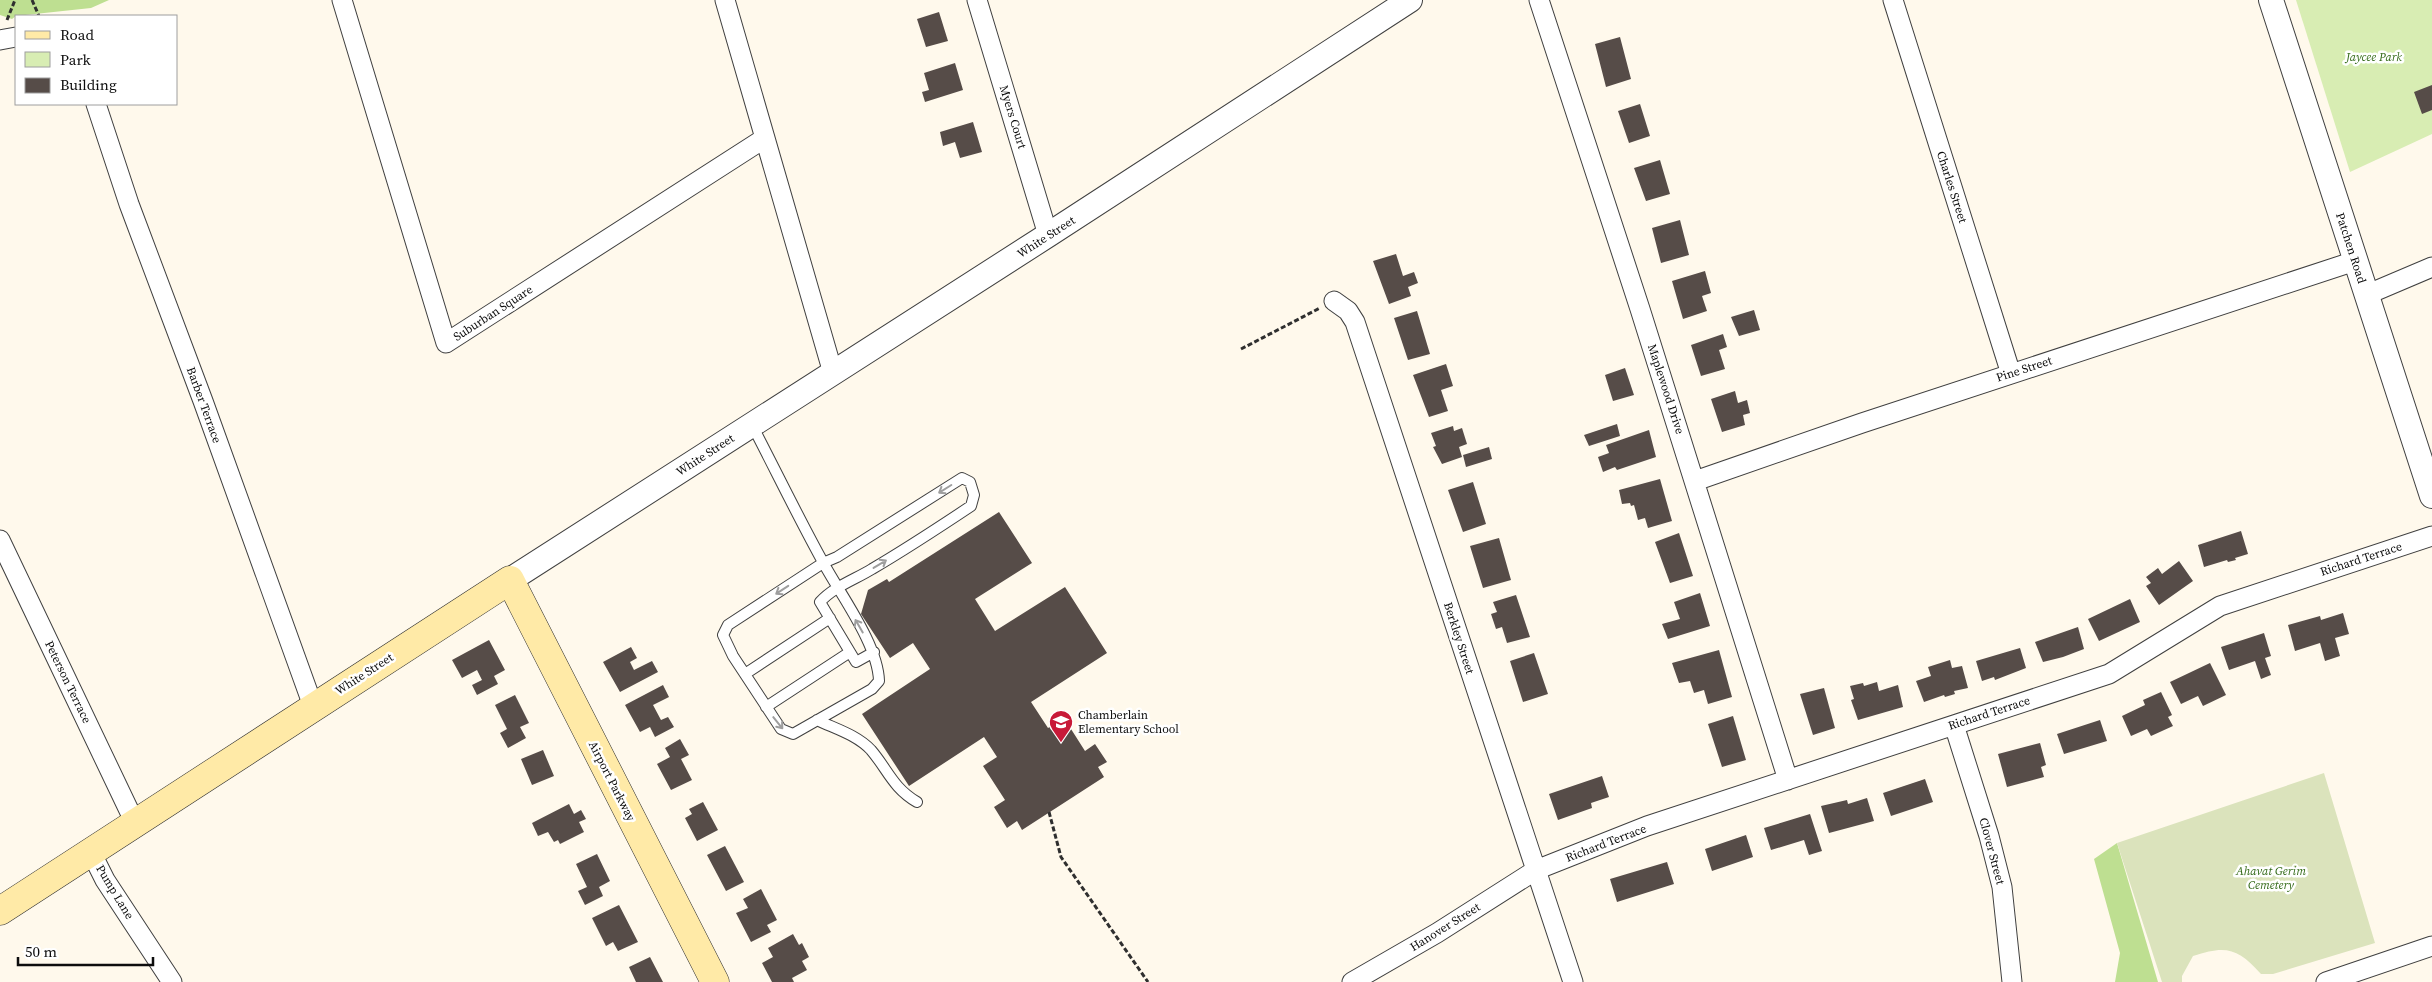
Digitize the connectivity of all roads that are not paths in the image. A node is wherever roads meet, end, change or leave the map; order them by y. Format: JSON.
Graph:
{"nodes":[{"id":1,"x":342,"y":0,"type":"edge"},
{"id":2,"x":725,"y":0,"type":"edge"},
{"id":3,"x":977,"y":0,"type":"edge"},
{"id":4,"x":1410,"y":0,"type":"edge"},
{"id":5,"x":1539,"y":0,"type":"edge"},
{"id":6,"x":1893,"y":0,"type":"edge"},
{"id":7,"x":2271,"y":0,"type":"edge"},
{"id":8,"x":15,"y":37,"type":"edge"},
{"id":9,"x":0,"y":40,"type":"edge"},
{"id":10,"x":96,"y":105,"type":"edge"},
{"id":11,"x":765,"y":138,"type":"junction"},
{"id":12,"x":1048,"y":235,"type":"junction"},
{"id":13,"x":2355,"y":261,"type":"junction"},
{"id":14,"x":2432,"y":267,"type":"edge"},
{"id":15,"x":2366,"y":295,"type":"junction"},
{"id":16,"x":1334,"y":301,"type":"road end"},
{"id":17,"x":832,"y":373,"type":"junction"},
{"id":18,"x":2011,"y":374,"type":"junction"},
{"id":19,"x":752,"y":425,"type":"junction"},
{"id":20,"x":1694,"y":481,"type":"junction"},
{"id":21,"x":2430,"y":482,"type":"edge"},
{"id":22,"x":2432,"y":536,"type":"edge"},
{"id":23,"x":0,"y":540,"type":"edge"},
{"id":24,"x":823,"y":563,"type":"junction"},
{"id":25,"x":510,"y":580,"type":"junction"},
{"id":26,"x":838,"y":589,"type":"junction"},
{"id":27,"x":830,"y":618,"type":"junction"},
{"id":28,"x":850,"y":652,"type":"junction"},
{"id":29,"x":874,"y":652,"type":"junction"},
{"id":30,"x":745,"y":674,"type":"junction"},
{"id":31,"x":313,"y":706,"type":"junction"},
{"id":32,"x":766,"y":707,"type":"junction"},
{"id":33,"x":817,"y":720,"type":"junction"},
{"id":34,"x":1954,"y":725,"type":"junction"},
{"id":35,"x":1788,"y":780,"type":"junction"},
{"id":36,"x":917,"y":802,"type":"dead end"},
{"id":37,"x":135,"y":823,"type":"junction"},
{"id":38,"x":91,"y":852,"type":"junction"},
{"id":39,"x":1536,"y":870,"type":"junction"},
{"id":40,"x":0,"y":911,"type":"edge"},
{"id":41,"x":2432,"y":946,"type":"edge"},
{"id":42,"x":172,"y":982,"type":"edge"},
{"id":43,"x":715,"y":982,"type":"edge"},
{"id":44,"x":1352,"y":982,"type":"edge"},
{"id":45,"x":1573,"y":982,"type":"edge"},
{"id":46,"x":2012,"y":982,"type":"edge"},
{"id":47,"x":2326,"y":982,"type":"edge"}],
"edges":[{"from":1,"to":11,"type":"street","name":"Suburban Square"},
{"from":2,"to":11,"type":"street"},
{"from":3,"to":12,"type":"street","name":"Myers Court"},
{"from":4,"to":12,"type":"street","name":"White Street"},
{"from":5,"to":20,"type":"street","name":"Maplewood Drive"},
{"from":6,"to":18,"type":"street","name":"Charles Street"},
{"from":7,"to":13,"type":"street","name":"Patchen Road"},
{"from":8,"to":9,"type":"street"},
{"from":10,"to":31,"type":"street","name":"Barber Terrace"},
{"from":11,"to":17,"type":"street"},
{"from":12,"to":17,"type":"street","name":"White Street"},
{"from":13,"to":15,"type":"street","name":"Patchen Road"},
{"from":13,"to":18,"type":"street","name":"Pine Street"},
{"from":14,"to":15,"type":"street"},
{"from":15,"to":21,"type":"street","name":"Patchen Road"},
{"from":16,"to":39,"type":"street","name":"Berkley Street"},
{"from":17,"to":19,"type":"street","name":"White Street"},
{"from":18,"to":20,"type":"street","name":"Pine Street"},
{"from":19,"to":24,"type":"lane"},
{"from":19,"to":25,"type":"street","name":"White Street"},
{"from":20,"to":35,"type":"street","name":"Maplewood Drive"},
{"from":22,"to":34,"type":"street","name":"Richard Terrace"},
{"from":23,"to":37,"type":"street","name":"Peterson Terrace"},
{"from":24,"to":26,"type":"lane"},
{"from":26,"to":24,"type":"lane","one_way":true},
{"from":24,"to":30,"type":"lane","one_way":true},
{"from":25,"to":31,"type":"main road","name":"White Street"},
{"from":25,"to":43,"type":"main road","name":"Airport Parkway"},
{"from":26,"to":27,"type":"lane"},
{"from":29,"to":26,"type":"lane","one_way":true},
{"from":27,"to":28,"type":"lane"},
{"from":27,"to":30,"type":"lane"},
{"from":28,"to":29,"type":"lane"},
{"from":28,"to":32,"type":"lane"},
{"from":29,"to":33,"type":"lane"},
{"from":30,"to":32,"type":"lane"},
{"from":31,"to":37,"type":"main road","name":"White Street"},
{"from":32,"to":33,"type":"lane","one_way":true},
{"from":33,"to":36,"type":"lane"},
{"from":34,"to":35,"type":"street","name":"Richard Terrace"},
{"from":34,"to":46,"type":"street","name":"Clover Street"},
{"from":35,"to":39,"type":"street","name":"Richard Terrace"},
{"from":37,"to":38,"type":"main road","name":"White Street"},
{"from":38,"to":40,"type":"main road","name":"White Street"},
{"from":38,"to":42,"type":"street","name":"Pump Lane"},
{"from":39,"to":44,"type":"street","name":"Hanover Street"},
{"from":39,"to":45,"type":"street","name":"Berkley Street"},
{"from":41,"to":47,"type":"street"}]}
